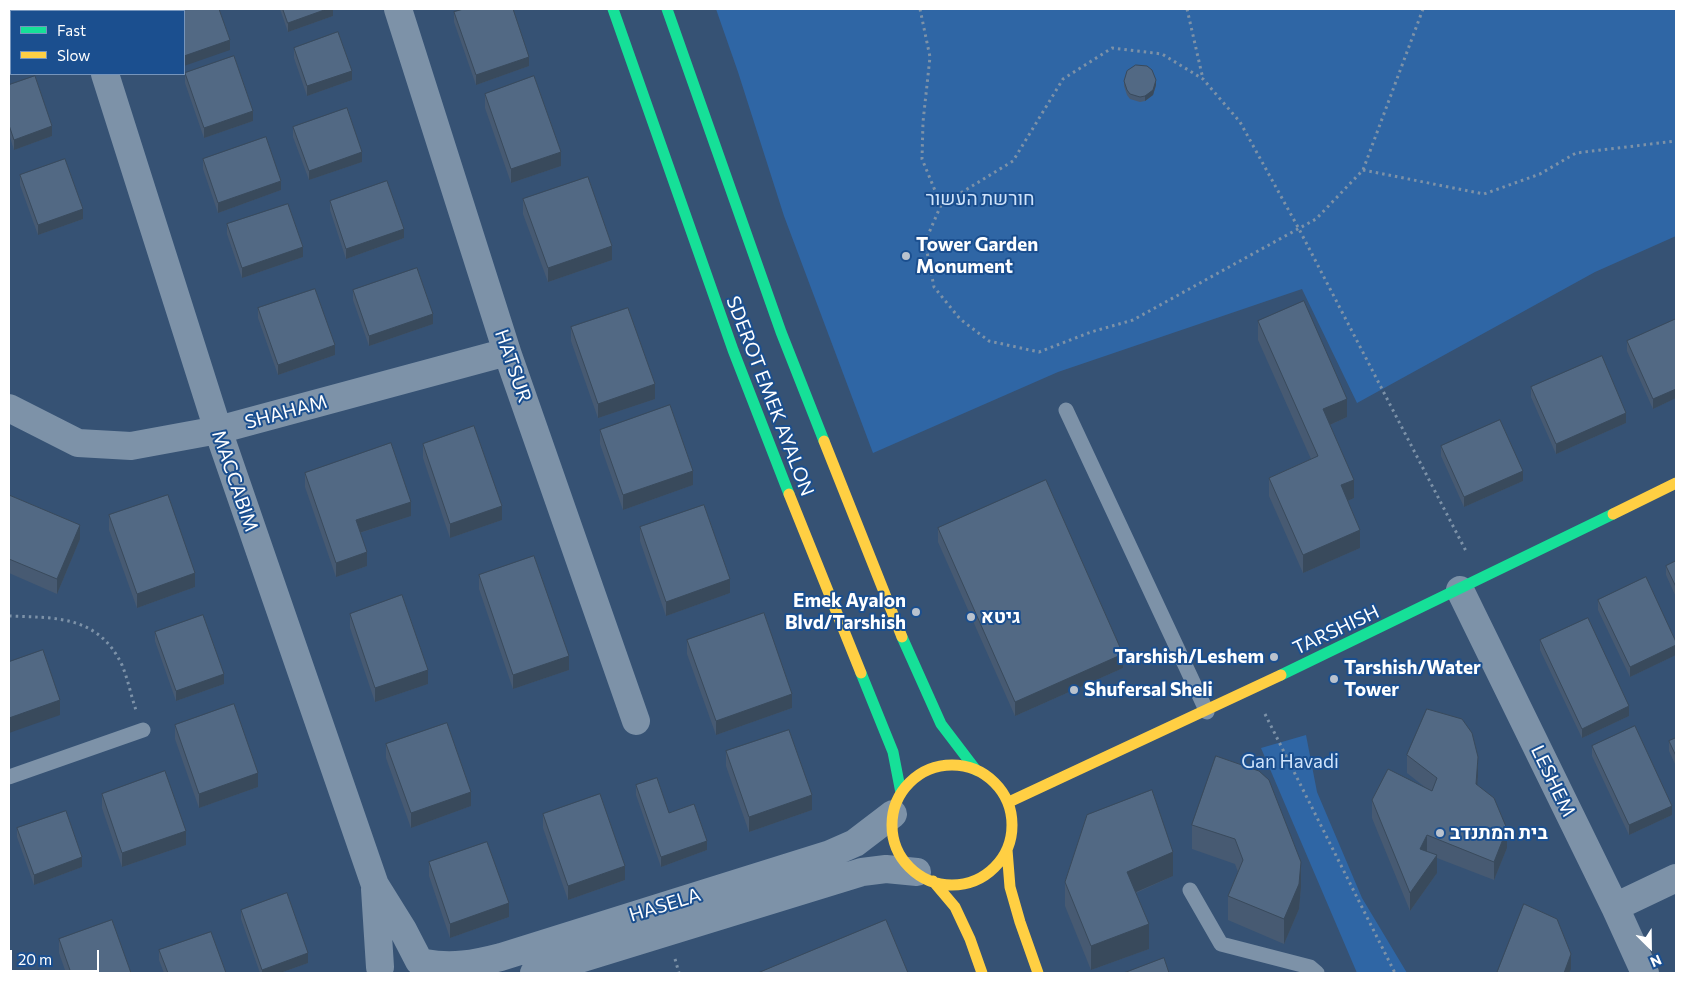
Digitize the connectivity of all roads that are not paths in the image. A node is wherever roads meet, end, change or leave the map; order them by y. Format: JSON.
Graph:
{"nodes":[{"id":1,"x":398,"y":9,"type":"edge"},
{"id":2,"x":614,"y":9,"type":"edge"},
{"id":3,"x":667,"y":9,"type":"edge"},
{"id":4,"x":105,"y":75,"type":"edge"},
{"id":5,"x":508,"y":352,"type":"junction"},
{"id":6,"x":9,"y":408,"type":"edge"},
{"id":7,"x":1066,"y":410,"type":"dead end"},
{"id":8,"x":218,"y":430,"type":"junction"},
{"id":9,"x":1676,"y":483,"type":"edge"},
{"id":10,"x":1470,"y":585,"type":"junction"},
{"id":11,"x":1207,"y":712,"type":"junction"},
{"id":12,"x":636,"y":722,"type":"dead end"},
{"id":13,"x":143,"y":730,"type":"road end"},
{"id":14,"x":976,"y":770,"type":"junction"},
{"id":15,"x":9,"y":777,"type":"edge"},
{"id":16,"x":1009,"y":802,"type":"junction"},
{"id":17,"x":897,"y":804,"type":"junction"},
{"id":18,"x":1008,"y":850,"type":"junction"},
{"id":19,"x":925,"y":876,"type":"junction"},
{"id":20,"x":1676,"y":878,"type":"edge"},
{"id":21,"x":375,"y":885,"type":"junction"},
{"id":22,"x":1190,"y":890,"type":"dead end"},
{"id":23,"x":1615,"y":907,"type":"junction"},
{"id":24,"x":428,"y":966,"type":"edge"},
{"id":25,"x":377,"y":970,"type":"edge"},
{"id":26,"x":534,"y":973,"type":"edge"},
{"id":27,"x":982,"y":973,"type":"edge"},
{"id":28,"x":1038,"y":973,"type":"edge"},
{"id":29,"x":1317,"y":973,"type":"edge"},
{"id":30,"x":1645,"y":973,"type":"edge"}],
"edges":[{"from":1,"to":5,"type":"street","name":"HATSUR"},
{"from":2,"to":17,"type":"main road","name":"SDEROT EMEK AYALON"},
{"from":3,"to":14,"type":"main road","name":"SDEROT EMEK AYALON"},
{"from":4,"to":8,"type":"street","name":"MACCABIM"},
{"from":5,"to":8,"type":"street","name":"SHAHAM"},
{"from":5,"to":12,"type":"street","name":"HATSUR"},
{"from":6,"to":8,"type":"street","name":"SHAHAM"},
{"from":7,"to":11,"type":"lane"},
{"from":8,"to":21,"type":"street","name":"MACCABIM"},
{"from":9,"to":10,"type":"main road","name":"TARSHISH"},
{"from":10,"to":11,"type":"main road","name":"TARSHISH"},
{"from":10,"to":23,"type":"street","name":"LESHEM"},
{"from":11,"to":16,"type":"main road","name":"TARSHISH"},
{"from":13,"to":15,"type":"lane"},
{"from":14,"to":16,"type":"main road"},
{"from":14,"to":17,"type":"main road"},
{"from":16,"to":18,"type":"main road"},
{"from":17,"to":19,"type":"main road"},
{"from":17,"to":24,"type":"street","name":"HASELA"},
{"from":18,"to":19,"type":"main road"},
{"from":18,"to":28,"type":"main road"},
{"from":19,"to":26,"type":"street","name":"HASELA"},
{"from":19,"to":27,"type":"main road"},
{"from":20,"to":23,"type":"street"},
{"from":21,"to":24,"type":"street","name":"MACCABIM"},
{"from":21,"to":25,"type":"street","name":"MACCABIM"},
{"from":22,"to":29,"type":"lane"},
{"from":23,"to":30,"type":"street","name":"LESHEM"},
{"from":24,"to":25,"type":"street","name":"HASELA"}]}
